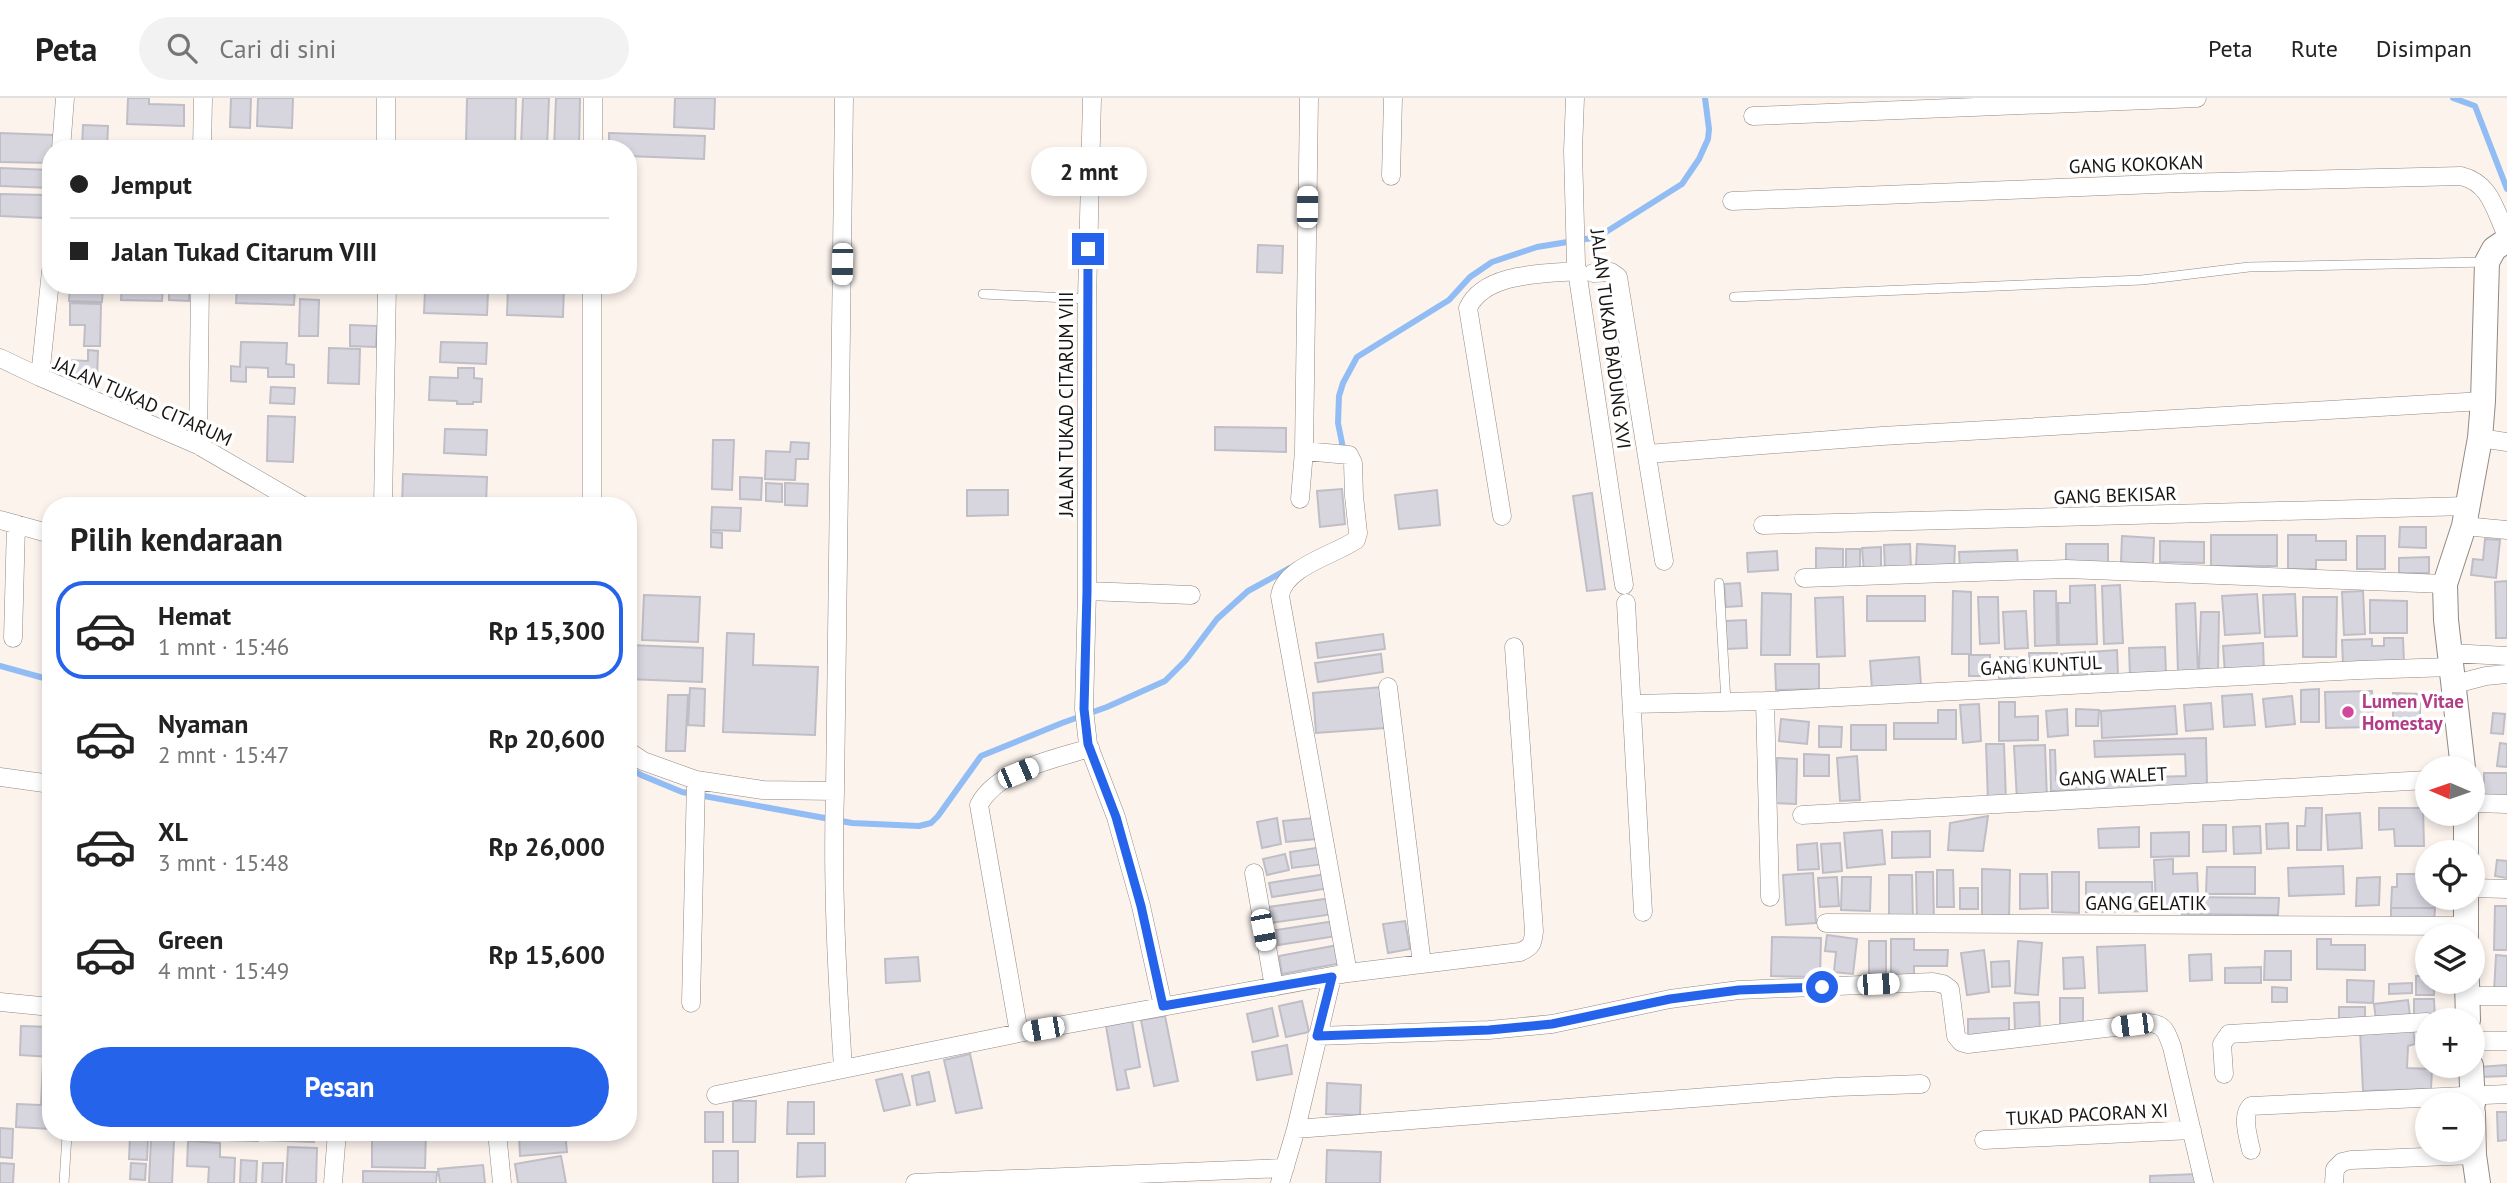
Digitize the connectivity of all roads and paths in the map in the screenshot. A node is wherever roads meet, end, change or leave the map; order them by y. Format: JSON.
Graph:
{"nodes":[{"id":1,"x":65,"y":98,"type":"edge"},
{"id":2,"x":203,"y":98,"type":"edge"},
{"id":3,"x":386,"y":98,"type":"edge"},
{"id":4,"x":593,"y":98,"type":"edge"},
{"id":5,"x":844,"y":98,"type":"edge"},
{"id":6,"x":1092,"y":98,"type":"edge"},
{"id":7,"x":1308,"y":98,"type":"edge"},
{"id":8,"x":1393,"y":98,"type":"edge"},
{"id":9,"x":1575,"y":98,"type":"edge"},
{"id":10,"x":2197,"y":98,"type":"edge"},
{"id":11,"x":1754,"y":116,"type":"dead end"},
{"id":12,"x":62,"y":140,"type":"edge"},
{"id":13,"x":202,"y":140,"type":"edge"},
{"id":14,"x":386,"y":140,"type":"edge"},
{"id":15,"x":593,"y":140,"type":"edge"},
{"id":16,"x":1391,"y":176,"type":"dead end"},
{"id":17,"x":1732,"y":201,"type":"dead end"},
{"id":18,"x":2507,"y":238,"type":"edge"},
{"id":19,"x":2487,"y":262,"type":"junction"},
{"id":20,"x":1582,"y":269,"type":"junction"},
{"id":21,"x":49,"y":294,"type":"edge"},
{"id":22,"x":200,"y":294,"type":"edge"},
{"id":23,"x":387,"y":294,"type":"edge"},
{"id":24,"x":592,"y":294,"type":"edge"},
{"id":25,"x":983,"y":294,"type":"dead end"},
{"id":26,"x":1734,"y":297,"type":"dead end"},
{"id":27,"x":1087,"y":299,"type":"junction"},
{"id":28,"x":0,"y":358,"type":"edge"},
{"id":29,"x":40,"y":377,"type":"junction"},
{"id":30,"x":2483,"y":401,"type":"junction"},
{"id":31,"x":2480,"y":439,"type":"junction"},
{"id":32,"x":2507,"y":442,"type":"edge"},
{"id":33,"x":198,"y":445,"type":"junction"},
{"id":34,"x":1313,"y":452,"type":"junction"},
{"id":35,"x":1647,"y":454,"type":"junction"},
{"id":36,"x":288,"y":497,"type":"edge"},
{"id":37,"x":383,"y":497,"type":"edge"},
{"id":38,"x":592,"y":497,"type":"edge"},
{"id":39,"x":1300,"y":499,"type":"dead end"},
{"id":40,"x":1502,"y":516,"type":"dead end"},
{"id":41,"x":2465,"y":516,"type":"junction"},
{"id":42,"x":8,"y":522,"type":"edge"},
{"id":43,"x":1763,"y":525,"type":"dead end"},
{"id":44,"x":2507,"y":530,"type":"edge"},
{"id":45,"x":42,"y":531,"type":"edge"},
{"id":46,"x":1664,"y":561,"type":"dead end"},
{"id":47,"x":1804,"y":578,"type":"dead end"},
{"id":48,"x":1719,"y":583,"type":"dead end"},
{"id":49,"x":2445,"y":584,"type":"junction"},
{"id":50,"x":1087,"y":591,"type":"junction"},
{"id":51,"x":1191,"y":595,"type":"dead end"},
{"id":52,"x":13,"y":638,"type":"dead end"},
{"id":53,"x":1514,"y":647,"type":"dead end"},
{"id":54,"x":2507,"y":656,"type":"edge"},
{"id":55,"x":2452,"y":668,"type":"junction"},
{"id":56,"x":2507,"y":674,"type":"edge"},
{"id":57,"x":1388,"y":687,"type":"dead end"},
{"id":58,"x":1765,"y":701,"type":"junction"},
{"id":59,"x":1726,"y":702,"type":"junction"},
{"id":60,"x":1632,"y":704,"type":"junction"},
{"id":61,"x":1089,"y":746,"type":"junction"},
{"id":62,"x":2462,"y":756,"type":"edge"},
{"id":63,"x":637,"y":757,"type":"edge"},
{"id":64,"x":0,"y":778,"type":"edge"},
{"id":65,"x":2415,"y":781,"type":"edge"},
{"id":66,"x":42,"y":783,"type":"edge"},
{"id":67,"x":696,"y":783,"type":"junction"},
{"id":68,"x":835,"y":797,"type":"junction"},
{"id":69,"x":2485,"y":803,"type":"edge"},
{"id":70,"x":2507,"y":804,"type":"edge"},
{"id":71,"x":1801,"y":815,"type":"dead end"},
{"id":72,"x":1254,"y":873,"type":"dead end"},
{"id":73,"x":2485,"y":888,"type":"edge"},
{"id":74,"x":2507,"y":889,"type":"edge"},
{"id":75,"x":1770,"y":897,"type":"dead end"},
{"id":76,"x":1643,"y":912,"type":"dead end"},
{"id":77,"x":1826,"y":923,"type":"dead end"},
{"id":78,"x":2415,"y":930,"type":"edge"},
{"id":79,"x":1422,"y":964,"type":"junction"},
{"id":80,"x":1340,"y":975,"type":"junction"},
{"id":81,"x":1274,"y":986,"type":"junction"},
{"id":82,"x":2507,"y":996,"type":"edge"},
{"id":83,"x":0,"y":1002,"type":"edge"},
{"id":84,"x":691,"y":1003,"type":"dead end"},
{"id":85,"x":42,"y":1006,"type":"edge"},
{"id":86,"x":1163,"y":1006,"type":"junction"},
{"id":87,"x":2477,"y":1008,"type":"edge"},
{"id":88,"x":2415,"y":1022,"type":"edge"},
{"id":89,"x":2485,"y":1026,"type":"edge"},
{"id":90,"x":1019,"y":1033,"type":"junction"},
{"id":91,"x":1317,"y":1036,"type":"junction"},
{"id":92,"x":2507,"y":1041,"type":"edge"},
{"id":93,"x":844,"y":1068,"type":"junction"},
{"id":94,"x":2224,"y":1074,"type":"dead end"},
{"id":95,"x":1921,"y":1084,"type":"dead end"},
{"id":96,"x":2507,"y":1094,"type":"edge"},
{"id":97,"x":716,"y":1095,"type":"dead end"},
{"id":98,"x":2485,"y":1100,"type":"edge"},
{"id":99,"x":2415,"y":1105,"type":"edge"},
{"id":100,"x":1296,"y":1129,"type":"junction"},
{"id":101,"x":2192,"y":1130,"type":"junction"},
{"id":102,"x":1984,"y":1140,"type":"dead end"},
{"id":103,"x":67,"y":1141,"type":"edge"},
{"id":104,"x":336,"y":1141,"type":"edge"},
{"id":105,"x":498,"y":1141,"type":"edge"},
{"id":106,"x":2250,"y":1150,"type":"dead end"},
{"id":107,"x":2415,"y":1157,"type":"edge"},
{"id":108,"x":2475,"y":1162,"type":"edge"},
{"id":109,"x":1282,"y":1176,"type":"edge"},
{"id":110,"x":64,"y":1183,"type":"edge"},
{"id":111,"x":333,"y":1183,"type":"edge"},
{"id":112,"x":502,"y":1183,"type":"edge"},
{"id":113,"x":915,"y":1183,"type":"edge"},
{"id":114,"x":2204,"y":1183,"type":"edge"},
{"id":115,"x":2334,"y":1183,"type":"edge"},
{"id":116,"x":2478,"y":1183,"type":"edge"}],
"edges":[{"from":1,"to":12,"type":"street"},
{"from":2,"to":13,"type":"street"},
{"from":3,"to":14,"type":"street"},
{"from":4,"to":15,"type":"street"},
{"from":5,"to":68,"type":"street"},
{"from":6,"to":27,"type":"street","name":"JALAN TUKAD CITARUM VIII"},
{"from":7,"to":34,"type":"street"},
{"from":8,"to":16,"type":"street"},
{"from":9,"to":20,"type":"street","name":"JALAN TUKAD BADUNG XVI"},
{"from":10,"to":11,"type":"street"},
{"from":17,"to":18,"type":"street","name":"GANG KOKOKAN"},
{"from":18,"to":19,"type":"street"},
{"from":19,"to":26,"type":"lane"},
{"from":19,"to":30,"type":"street"},
{"from":20,"to":35,"type":"street"},
{"from":20,"to":40,"type":"street"},
{"from":20,"to":60,"type":"street","name":"JALAN TUKAD BADUNG XVI"},
{"from":21,"to":29,"type":"street"},
{"from":22,"to":33,"type":"street"},
{"from":23,"to":37,"type":"street"},
{"from":24,"to":38,"type":"street"},
{"from":25,"to":27,"type":"lane"},
{"from":27,"to":50,"type":"street","name":"JALAN TUKAD CITARUM VIII"},
{"from":28,"to":29,"type":"street","name":"JALAN TUKAD CITARUM"},
{"from":29,"to":33,"type":"street","name":"JALAN TUKAD CITARUM"},
{"from":30,"to":31,"type":"street"},
{"from":30,"to":35,"type":"street"},
{"from":31,"to":32,"type":"street"},
{"from":31,"to":41,"type":"street"},
{"from":33,"to":36,"type":"street","name":"JALAN TUKAD CITARUM"},
{"from":34,"to":39,"type":"street"},
{"from":34,"to":80,"type":"street"},
{"from":35,"to":46,"type":"street"},
{"from":41,"to":43,"type":"street","name":"GANG BEKISAR"},
{"from":41,"to":44,"type":"street","name":"GANG BEKISAR"},
{"from":41,"to":49,"type":"street"},
{"from":42,"to":45,"type":"street"},
{"from":42,"to":52,"type":"street"},
{"from":47,"to":49,"type":"street"},
{"from":48,"to":59,"type":"lane"},
{"from":49,"to":55,"type":"street"},
{"from":50,"to":51,"type":"street"},
{"from":50,"to":61,"type":"street","name":"JALAN TUKAD CITARUM VIII"},
{"from":53,"to":79,"type":"street"},
{"from":54,"to":55,"type":"street"},
{"from":55,"to":56,"type":"street"},
{"from":55,"to":58,"type":"street","name":"GANG KUNTUL"},
{"from":55,"to":62,"type":"street"},
{"from":57,"to":79,"type":"street"},
{"from":58,"to":59,"type":"street","name":"GANG KUNTUL"},
{"from":58,"to":75,"type":"street"},
{"from":59,"to":60,"type":"street","name":"GANG KUNTUL"},
{"from":60,"to":76,"type":"street","name":"JALAN TUKAD BADUNG XVI"},
{"from":61,"to":86,"type":"street","name":"JALAN TUKAD CITARUM VIII"},
{"from":61,"to":90,"type":"street"},
{"from":63,"to":67,"type":"street"},
{"from":64,"to":66,"type":"street"},
{"from":65,"to":71,"type":"street","name":"GANG WALET"},
{"from":67,"to":68,"type":"street"},
{"from":67,"to":84,"type":"street"},
{"from":68,"to":93,"type":"street"},
{"from":69,"to":70,"type":"street"},
{"from":72,"to":81,"type":"street"},
{"from":73,"to":74,"type":"street"},
{"from":77,"to":78,"type":"street","name":"GANG GELATIK"},
{"from":79,"to":80,"type":"street"},
{"from":80,"to":81,"type":"street"},
{"from":80,"to":91,"type":"street"},
{"from":81,"to":86,"type":"street"},
{"from":82,"to":87,"type":"street"},
{"from":83,"to":85,"type":"street"},
{"from":86,"to":90,"type":"street"},
{"from":88,"to":94,"type":"street"},
{"from":89,"to":92,"type":"street"},
{"from":90,"to":93,"type":"street"},
{"from":91,"to":100,"type":"street"},
{"from":91,"to":101,"type":"street"},
{"from":93,"to":97,"type":"street"},
{"from":95,"to":100,"type":"street"},
{"from":96,"to":98,"type":"street"},
{"from":99,"to":106,"type":"street"},
{"from":100,"to":109,"type":"street"},
{"from":101,"to":102,"type":"street","name":"TUKAD PACORAN XI"},
{"from":101,"to":114,"type":"street"},
{"from":103,"to":110,"type":"lane"},
{"from":104,"to":111,"type":"street"},
{"from":105,"to":112,"type":"street"},
{"from":107,"to":115,"type":"street"},
{"from":108,"to":116,"type":"street"},
{"from":109,"to":113,"type":"street"}]}
